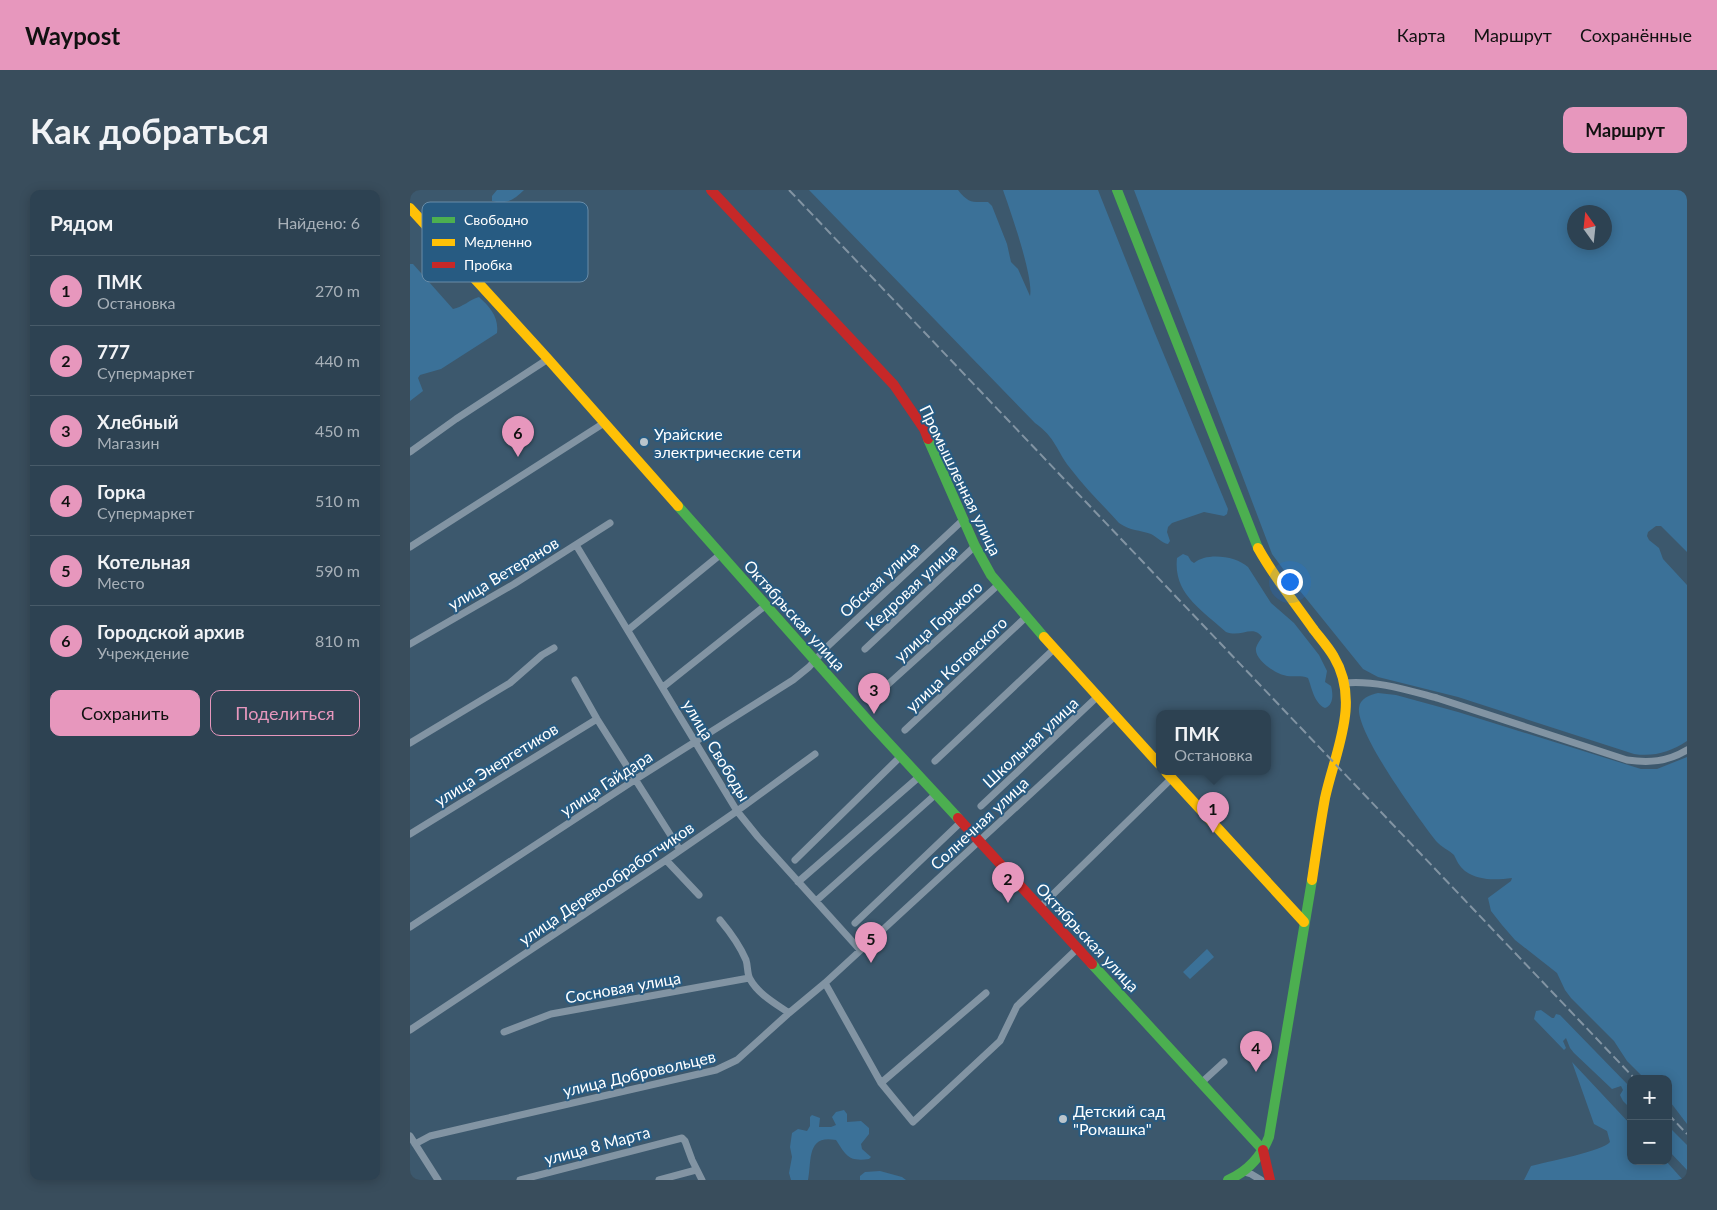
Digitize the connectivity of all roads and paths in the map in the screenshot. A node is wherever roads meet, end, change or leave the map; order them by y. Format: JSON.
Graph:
{"nodes":[{"id":1,"x":711,"y":190,"type":"edge"},
{"id":2,"x":1117,"y":190,"type":"edge"},
{"id":3,"x":410,"y":208,"type":"edge"},
{"id":4,"x":422,"y":221,"type":"edge"},
{"id":5,"x":478,"y":282,"type":"edge"},
{"id":6,"x":548,"y":359,"type":"junction"},
{"id":7,"x":604,"y":423,"type":"junction"},
{"id":8,"x":410,"y":452,"type":"edge"},
{"id":9,"x":964,"y":520,"type":"junction"},
{"id":10,"x":610,"y":523,"type":"dead end"},
{"id":11,"x":576,"y":545,"type":"junction"},
{"id":12,"x":410,"y":546,"type":"edge"},
{"id":13,"x":975,"y":546,"type":"junction"},
{"id":14,"x":721,"y":554,"type":"junction"},
{"id":15,"x":998,"y":584,"type":"junction"},
{"id":16,"x":766,"y":605,"type":"junction"},
{"id":17,"x":1026,"y":618,"type":"junction"},
{"id":18,"x":628,"y":630,"type":"junction"},
{"id":19,"x":410,"y":644,"type":"edge"},
{"id":20,"x":554,"y":648,"type":"dead end"},
{"id":21,"x":865,"y":649,"type":"dead end"},
{"id":22,"x":1054,"y":649,"type":"junction"},
{"id":23,"x":815,"y":660,"type":"junction"},
{"id":24,"x":575,"y":680,"type":"dead end"},
{"id":25,"x":1344,"y":683,"type":"junction"},
{"id":26,"x":663,"y":688,"type":"junction"},
{"id":27,"x":874,"y":697,"type":"dead end"},
{"id":28,"x":1098,"y":697,"type":"junction"},
{"id":29,"x":1115,"y":716,"type":"junction"},
{"id":30,"x":597,"y":719,"type":"junction"},
{"id":31,"x":905,"y":730,"type":"dead end"},
{"id":32,"x":696,"y":741,"type":"junction"},
{"id":33,"x":410,"y":743,"type":"edge"},
{"id":34,"x":1687,"y":750,"type":"edge"},
{"id":35,"x":815,"y":754,"type":"dead end"},
{"id":36,"x":901,"y":756,"type":"junction"},
{"id":37,"x":935,"y":761,"type":"dead end"},
{"id":38,"x":1156,"y":761,"type":"edge"},
{"id":39,"x":1169,"y":775,"type":"edge"},
{"id":40,"x":920,"y":776,"type":"junction"},
{"id":41,"x":636,"y":779,"type":"junction"},
{"id":42,"x":936,"y":794,"type":"junction"},
{"id":43,"x":980,"y":806,"type":"dead end"},
{"id":44,"x":737,"y":811,"type":"junction"},
{"id":45,"x":960,"y":822,"type":"junction"},
{"id":46,"x":410,"y":834,"type":"edge"},
{"id":47,"x":979,"y":841,"type":"junction"},
{"id":48,"x":680,"y":850,"type":"junction"},
{"id":49,"x":666,"y":860,"type":"junction"},
{"id":50,"x":795,"y":860,"type":"dead end"},
{"id":51,"x":798,"y":882,"type":"junction"},
{"id":52,"x":699,"y":895,"type":"dead end"},
{"id":53,"x":816,"y":901,"type":"junction"},
{"id":54,"x":1040,"y":907,"type":"junction"},
{"id":55,"x":720,"y":920,"type":"dead end"},
{"id":56,"x":1304,"y":922,"type":"junction"},
{"id":57,"x":854,"y":923,"type":"dead end"},
{"id":58,"x":410,"y":927,"type":"edge"},
{"id":59,"x":1078,"y":948,"type":"junction"},
{"id":60,"x":860,"y":950,"type":"junction"},
{"id":61,"x":749,"y":978,"type":"junction"},
{"id":62,"x":825,"y":983,"type":"junction"},
{"id":63,"x":986,"y":993,"type":"dead end"},
{"id":64,"x":789,"y":1013,"type":"junction"},
{"id":65,"x":410,"y":1030,"type":"edge"},
{"id":66,"x":504,"y":1032,"type":"dead end"},
{"id":67,"x":1224,"y":1062,"type":"dead end"},
{"id":68,"x":1201,"y":1082,"type":"junction"},
{"id":69,"x":881,"y":1083,"type":"junction"},
{"id":70,"x":410,"y":1136,"type":"edge"},
{"id":71,"x":415,"y":1144,"type":"junction"},
{"id":72,"x":1264,"y":1150,"type":"junction"},
{"id":73,"x":696,"y":1170,"type":"junction"},
{"id":74,"x":1244,"y":1172,"type":"junction"},
{"id":75,"x":438,"y":1180,"type":"edge"},
{"id":76,"x":520,"y":1180,"type":"edge"},
{"id":77,"x":659,"y":1180,"type":"edge"},
{"id":78,"x":702,"y":1180,"type":"edge"},
{"id":79,"x":1228,"y":1180,"type":"edge"},
{"id":80,"x":1261,"y":1180,"type":"edge"},
{"id":81,"x":1270,"y":1180,"type":"edge"}],
"edges":[{"from":1,"to":9,"type":"street","name":"Промышленная улица"},
{"from":2,"to":25,"type":"street"},
{"from":3,"to":4,"type":"street","name":"Октябрьская улица"},
{"from":5,"to":6,"type":"street","name":"Октябрьская улица"},
{"from":6,"to":7,"type":"street","name":"Октябрьская улица"},
{"from":6,"to":8,"type":"street"},
{"from":7,"to":12,"type":"street"},
{"from":7,"to":14,"type":"street","name":"Октябрьская улица"},
{"from":9,"to":13,"type":"street","name":"Промышленная улица"},
{"from":9,"to":23,"type":"street","name":"Обская улица"},
{"from":10,"to":11,"type":"street","name":"улица Ветеранов"},
{"from":11,"to":18,"type":"street","name":"улица Свободы"},
{"from":11,"to":19,"type":"street","name":"улица Ветеранов"},
{"from":13,"to":15,"type":"street","name":"Промышленная улица"},
{"from":13,"to":21,"type":"street","name":"Кедровая улица"},
{"from":14,"to":16,"type":"street","name":"Октябрьская улица"},
{"from":14,"to":18,"type":"street"},
{"from":15,"to":17,"type":"street","name":"Промышленная улица"},
{"from":15,"to":27,"type":"street","name":"улица Горького"},
{"from":16,"to":23,"type":"street","name":"Октябрьская улица"},
{"from":16,"to":26,"type":"street"},
{"from":17,"to":22,"type":"street","name":"Промышленная улица"},
{"from":17,"to":31,"type":"street","name":"улица Котовского"},
{"from":18,"to":26,"type":"street","name":"улица Свободы"},
{"from":20,"to":33,"type":"street"},
{"from":22,"to":28,"type":"street","name":"Промышленная улица"},
{"from":22,"to":37,"type":"street"},
{"from":23,"to":32,"type":"street","name":"улица Гайдара"},
{"from":23,"to":36,"type":"street","name":"Октябрьская улица"},
{"from":24,"to":30,"type":"street"},
{"from":25,"to":34,"type":"street"},
{"from":25,"to":56,"type":"street"},
{"from":26,"to":32,"type":"street","name":"улица Свободы"},
{"from":28,"to":29,"type":"street","name":"Промышленная улица"},
{"from":28,"to":43,"type":"street","name":"Школьная улица"},
{"from":29,"to":38,"type":"street","name":"Промышленная улица"},
{"from":29,"to":47,"type":"street","name":"Солнечная улица"},
{"from":30,"to":41,"type":"street"},
{"from":30,"to":46,"type":"street","name":"улица Энергетиков"},
{"from":32,"to":41,"type":"street","name":"улица Гайдара"},
{"from":32,"to":44,"type":"street","name":"улица Свободы"},
{"from":35,"to":44,"type":"street","name":"улица Деревообработчиков"},
{"from":36,"to":40,"type":"street","name":"Октябрьская улица"},
{"from":36,"to":50,"type":"street"},
{"from":39,"to":54,"type":"street"},
{"from":39,"to":56,"type":"street"},
{"from":40,"to":42,"type":"street","name":"Октябрьская улица"},
{"from":40,"to":51,"type":"street"},
{"from":41,"to":48,"type":"street"},
{"from":41,"to":58,"type":"street","name":"улица Гайдара"},
{"from":42,"to":45,"type":"street","name":"Октябрьская улица"},
{"from":42,"to":53,"type":"street"},
{"from":44,"to":48,"type":"street","name":"улица Деревообработчиков"},
{"from":44,"to":51,"type":"street","name":"улица Свободы"},
{"from":45,"to":47,"type":"street","name":"Октябрьская улица"},
{"from":45,"to":57,"type":"street"},
{"from":47,"to":54,"type":"street","name":"Октябрьская улица"},
{"from":47,"to":60,"type":"street","name":"Солнечная улица"},
{"from":48,"to":49,"type":"street","name":"улица Деревообработчиков"},
{"from":49,"to":52,"type":"street"},
{"from":49,"to":65,"type":"street","name":"улица Деревообработчиков"},
{"from":51,"to":53,"type":"street","name":"улица Свободы"},
{"from":53,"to":60,"type":"street","name":"улица Свободы"},
{"from":54,"to":59,"type":"street","name":"Октябрьская улица"},
{"from":55,"to":61,"type":"street"},
{"from":56,"to":72,"type":"street"},
{"from":59,"to":68,"type":"street","name":"Октябрьская улица"},
{"from":59,"to":69,"type":"street"},
{"from":60,"to":62,"type":"street","name":"улица Добровольцев"},
{"from":61,"to":64,"type":"street"},
{"from":61,"to":66,"type":"street","name":"Сосновая улица"},
{"from":62,"to":64,"type":"street","name":"улица Добровольцев"},
{"from":62,"to":69,"type":"street"},
{"from":63,"to":69,"type":"street"},
{"from":64,"to":71,"type":"street","name":"улица Добровольцев"},
{"from":67,"to":68,"type":"street"},
{"from":68,"to":72,"type":"street","name":"Октябрьская улица"},
{"from":70,"to":71,"type":"street"},
{"from":71,"to":75,"type":"street"},
{"from":72,"to":74,"type":"street"},
{"from":72,"to":81,"type":"street"},
{"from":73,"to":76,"type":"street","name":"улица 8 Марта"},
{"from":73,"to":77,"type":"street"},
{"from":73,"to":78,"type":"street"},
{"from":74,"to":79,"type":"street"},
{"from":74,"to":80,"type":"street"}]}
